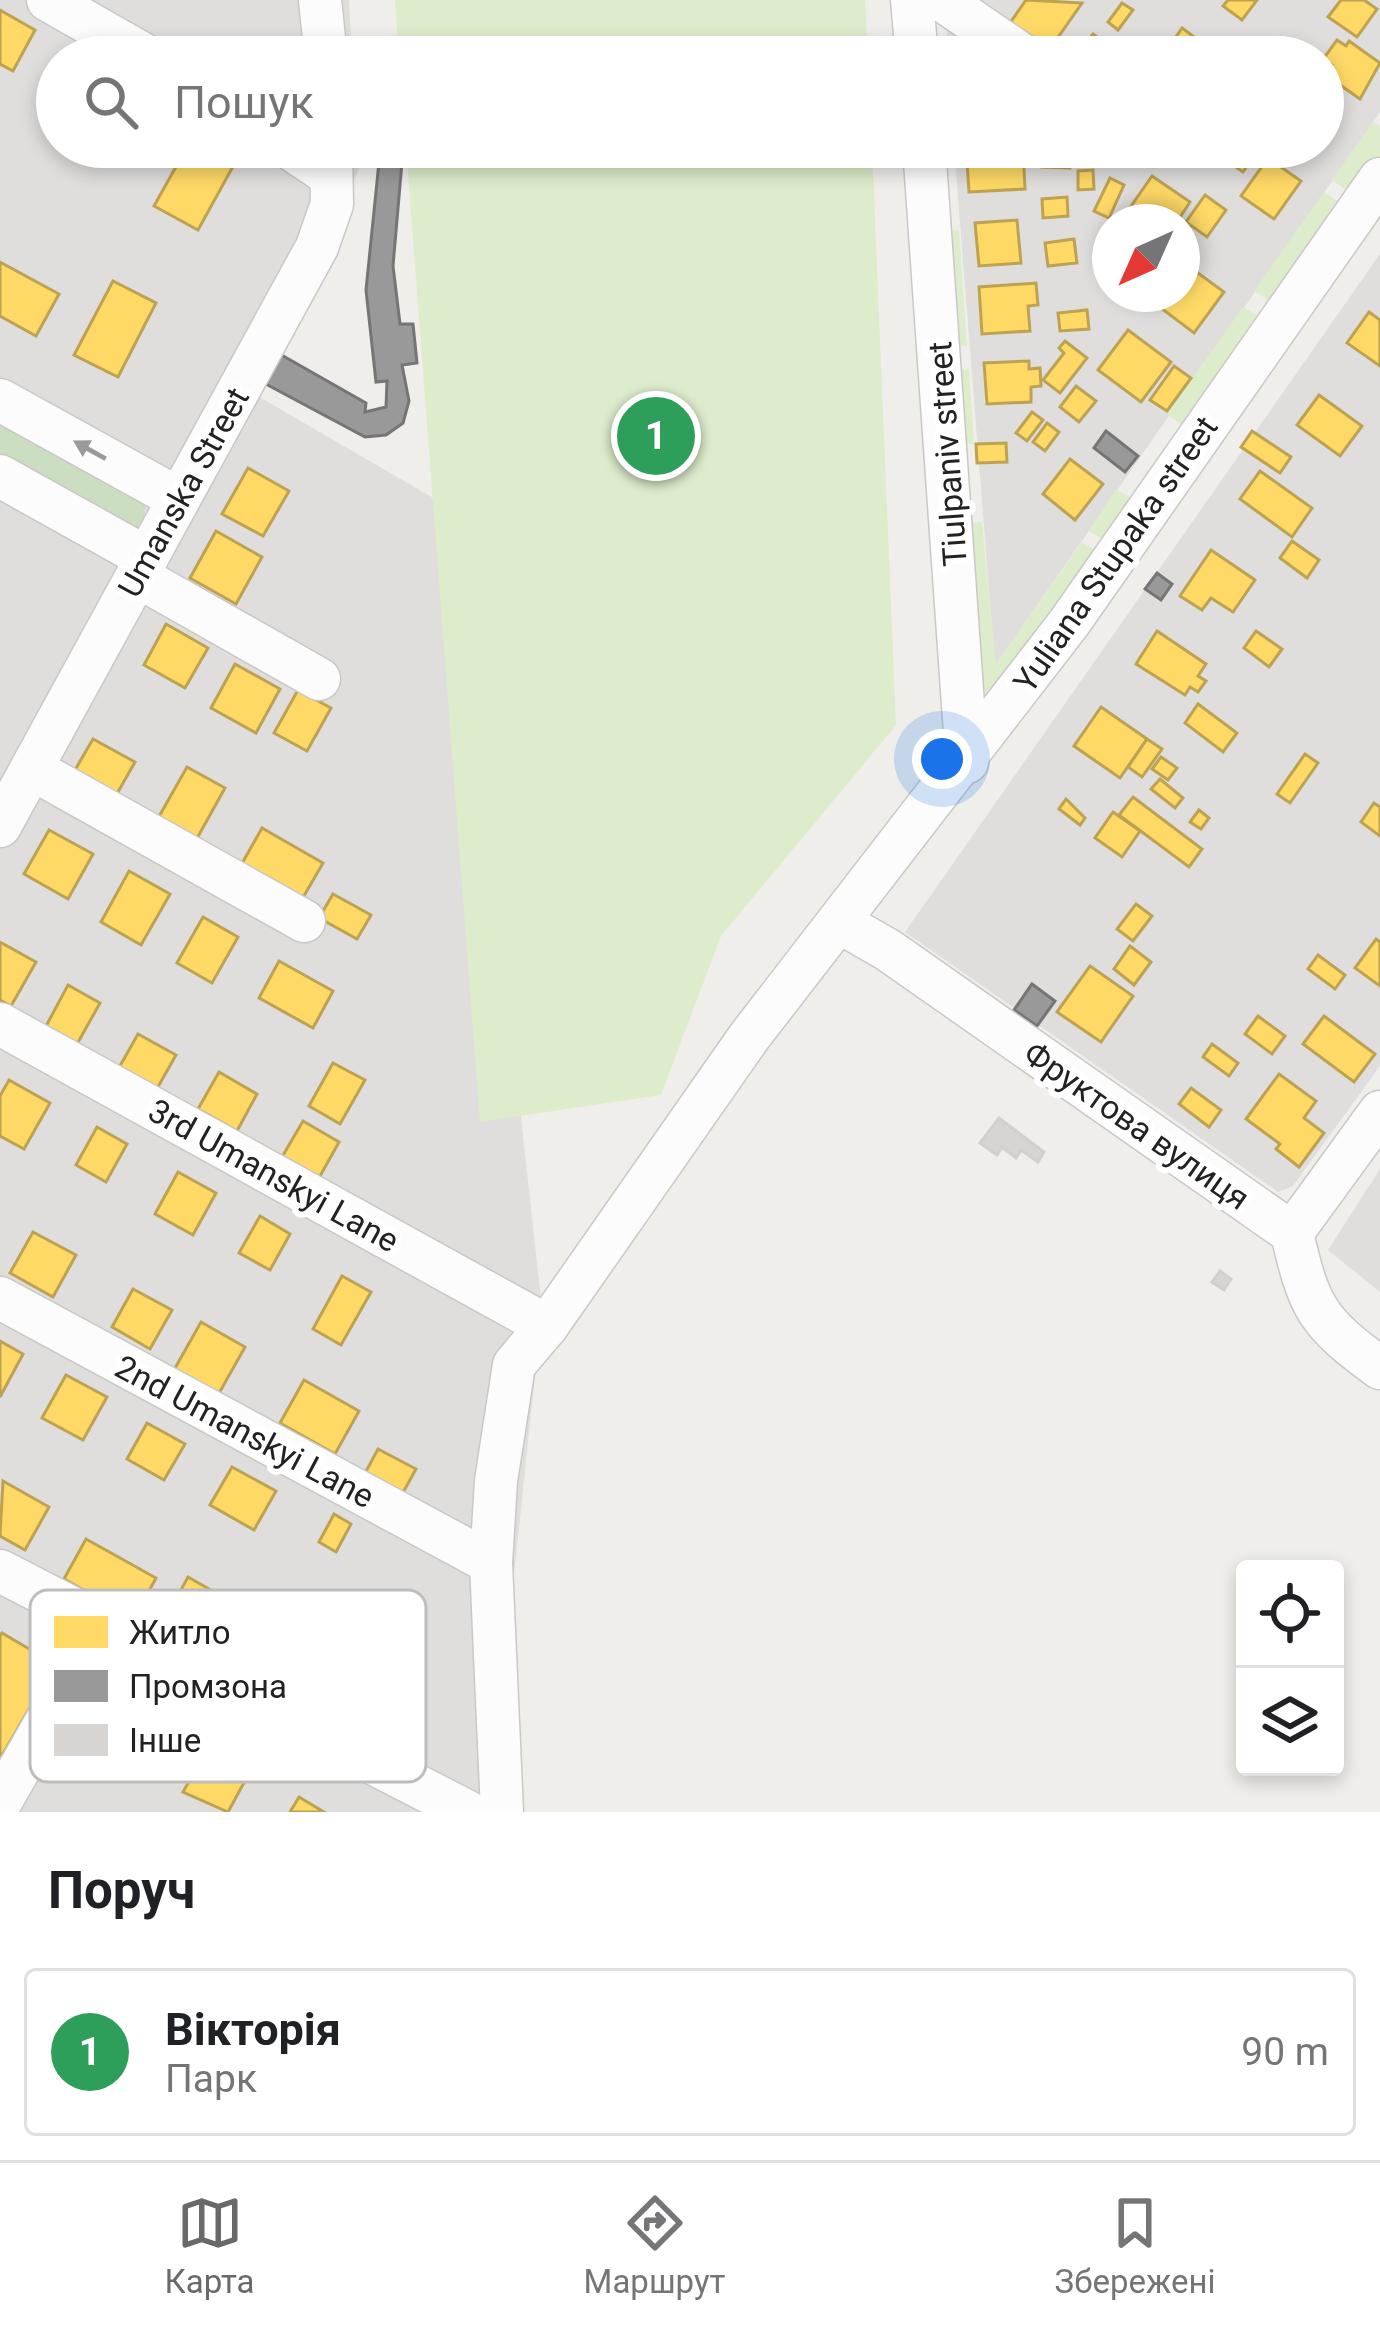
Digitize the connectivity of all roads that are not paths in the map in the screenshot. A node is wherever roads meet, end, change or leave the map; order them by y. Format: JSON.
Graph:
{"nodes":[{"id":1,"x":47,"y":0,"type":"edge"},
{"id":2,"x":320,"y":0,"type":"edge"},
{"id":3,"x":913,"y":0,"type":"edge"},
{"id":4,"x":942,"y":0,"type":"edge"},
{"id":5,"x":111,"y":36,"type":"edge"},
{"id":6,"x":324,"y":36,"type":"edge"},
{"id":7,"x":916,"y":36,"type":"edge"},
{"id":8,"x":994,"y":36,"type":"edge"},
{"id":9,"x":331,"y":168,"type":"edge"},
{"id":10,"x":925,"y":168,"type":"edge"},
{"id":11,"x":1380,"y":179,"type":"edge"},
{"id":12,"x":0,"y":400,"type":"edge"},
{"id":13,"x":0,"y":476,"type":"edge"},
{"id":14,"x":179,"y":499,"type":"junction"},
{"id":15,"x":142,"y":567,"type":"junction"},
{"id":16,"x":319,"y":679,"type":"dead end"},
{"id":17,"x":967,"y":762,"type":"junction"},
{"id":18,"x":32,"y":769,"type":"junction"},
{"id":19,"x":0,"y":826,"type":"edge"},
{"id":20,"x":304,"y":921,"type":"dead end"},
{"id":21,"x":841,"y":923,"type":"junction"},
{"id":22,"x":0,"y":1024,"type":"edge"},
{"id":23,"x":1380,"y":1112,"type":"edge"},
{"id":24,"x":1292,"y":1233,"type":"junction"},
{"id":25,"x":0,"y":1298,"type":"edge"},
{"id":26,"x":547,"y":1326,"type":"junction"},
{"id":27,"x":1380,"y":1368,"type":"edge"},
{"id":28,"x":490,"y":1563,"type":"junction"},
{"id":29,"x":0,"y":1571,"type":"edge"},
{"id":30,"x":34,"y":1590,"type":"edge"},
{"id":31,"x":30,"y":1750,"type":"edge"},
{"id":32,"x":408,"y":1782,"type":"edge"},
{"id":33,"x":0,"y":1803,"type":"edge"},
{"id":34,"x":468,"y":1812,"type":"edge"},
{"id":35,"x":502,"y":1812,"type":"edge"}],
"edges":[{"from":1,"to":5,"type":"street"},
{"from":2,"to":6,"type":"street"},
{"from":3,"to":7,"type":"street"},
{"from":4,"to":8,"type":"street"},
{"from":9,"to":14,"type":"street","name":"Umanska Street"},
{"from":10,"to":17,"type":"street","name":"Tiulpaniv street"},
{"from":11,"to":17,"type":"street","name":"Yuliana Stupaka street"},
{"from":14,"to":12,"type":"street","one_way":true},
{"from":13,"to":15,"type":"street"},
{"from":14,"to":15,"type":"street","name":"Umanska Street"},
{"from":15,"to":16,"type":"street"},
{"from":15,"to":18,"type":"street","name":"Umanska Street"},
{"from":17,"to":21,"type":"street","name":"Yuliana Stupaka street"},
{"from":18,"to":19,"type":"street","name":"Umanska Street"},
{"from":18,"to":20,"type":"street"},
{"from":21,"to":24,"type":"street","name":"Фруктова вулиця"},
{"from":21,"to":26,"type":"street","name":"Yuliana Stupaka street"},
{"from":22,"to":26,"type":"street","name":"3rd Umanskyi Lane"},
{"from":23,"to":24,"type":"street"},
{"from":24,"to":27,"type":"street"},
{"from":25,"to":28,"type":"street","name":"2nd Umanskyi Lane"},
{"from":26,"to":28,"type":"street","name":"Yuliana Stupaka street"},
{"from":28,"to":35,"type":"street","name":"Yuliana Stupaka street"},
{"from":29,"to":30,"type":"street"},
{"from":31,"to":33,"type":"street"},
{"from":32,"to":34,"type":"street"}]}
